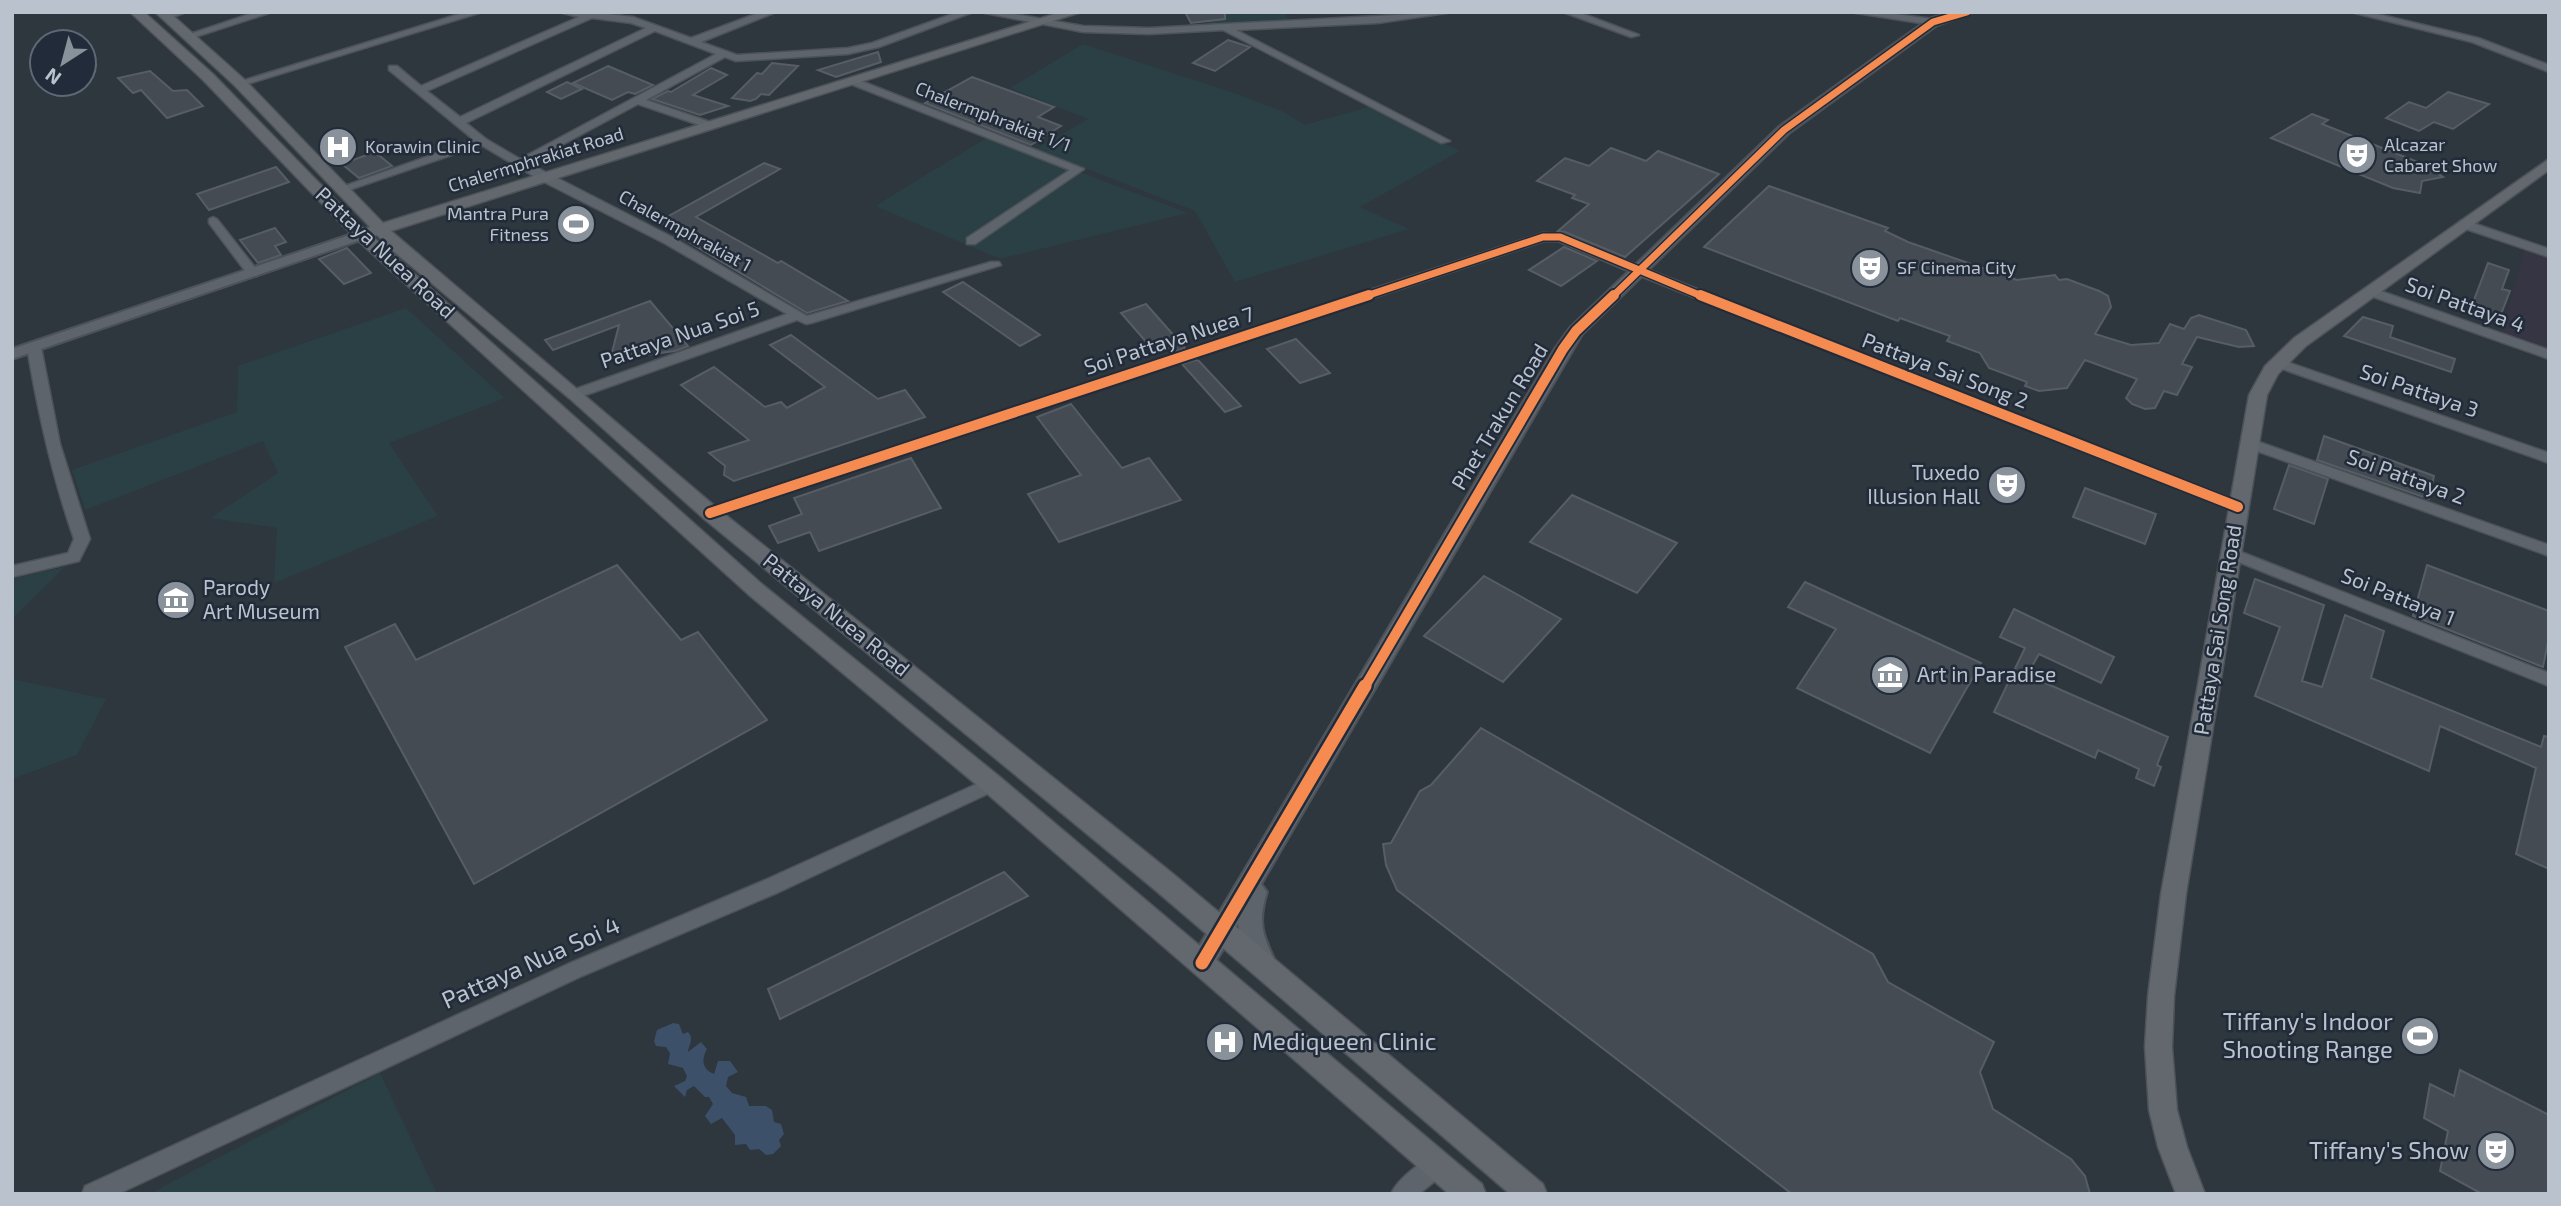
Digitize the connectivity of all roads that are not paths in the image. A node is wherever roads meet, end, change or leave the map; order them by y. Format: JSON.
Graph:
{"nodes":[{"id":1,"x":136,"y":12,"type":"edge"},
{"id":2,"x":181,"y":12,"type":"edge"},
{"id":3,"x":228,"y":12,"type":"edge"},
{"id":4,"x":267,"y":12,"type":"edge"},
{"id":5,"x":477,"y":12,"type":"edge"},
{"id":6,"x":564,"y":12,"type":"edge"},
{"id":7,"x":771,"y":12,"type":"edge"},
{"id":8,"x":968,"y":12,"type":"edge"},
{"id":9,"x":985,"y":12,"type":"edge"},
{"id":10,"x":1075,"y":12,"type":"edge"},
{"id":11,"x":1448,"y":12,"type":"edge"},
{"id":12,"x":1568,"y":12,"type":"edge"},
{"id":13,"x":1855,"y":12,"type":"edge"},
{"id":14,"x":1967,"y":12,"type":"edge"},
{"id":15,"x":2356,"y":12,"type":"edge"},
{"id":16,"x":164,"y":15,"type":"edge"},
{"id":17,"x":602,"y":15,"type":"edge"},
{"id":18,"x":239,"y":21,"type":"junction"},
{"id":19,"x":1933,"y":22,"type":"junction"},
{"id":20,"x":1040,"y":23,"type":"junction"},
{"id":21,"x":656,"y":27,"type":"junction"},
{"id":22,"x":1225,"y":28,"type":"junction"},
{"id":23,"x":1634,"y":34,"type":"dead end"},
{"id":24,"x":189,"y":36,"type":"junction"},
{"id":25,"x":690,"y":42,"type":"junction"},
{"id":26,"x":723,"y":54,"type":"junction"},
{"id":27,"x":393,"y":68,"type":"dead end"},
{"id":28,"x":2549,"y":69,"type":"edge"},
{"id":29,"x":852,"y":81,"type":"junction"},
{"id":30,"x":240,"y":83,"type":"junction"},
{"id":31,"x":420,"y":90,"type":"junction"},
{"id":32,"x":639,"y":101,"type":"junction"},
{"id":33,"x":459,"y":122,"type":"junction"},
{"id":34,"x":709,"y":125,"type":"junction"},
{"id":35,"x":482,"y":141,"type":"junction"},
{"id":36,"x":1445,"y":141,"type":"dead end"},
{"id":37,"x":520,"y":163,"type":"junction"},
{"id":38,"x":2549,"y":163,"type":"edge"},
{"id":39,"x":544,"y":178,"type":"junction"},
{"id":40,"x":342,"y":189,"type":"junction"},
{"id":41,"x":213,"y":221,"type":"dead end"},
{"id":42,"x":2464,"y":224,"type":"junction"},
{"id":43,"x":370,"y":231,"type":"junction"},
{"id":44,"x":971,"y":241,"type":"dead end"},
{"id":45,"x":2549,"y":253,"type":"edge"},
{"id":46,"x":995,"y":265,"type":"dead end"},
{"id":47,"x":1637,"y":271,"type":"junction"},
{"id":48,"x":253,"y":272,"type":"junction"},
{"id":49,"x":2369,"y":291,"type":"junction"},
{"id":50,"x":802,"y":318,"type":"junction"},
{"id":51,"x":33,"y":347,"type":"junction"},
{"id":52,"x":12,"y":354,"type":"edge"},
{"id":53,"x":2549,"y":355,"type":"edge"},
{"id":54,"x":2276,"y":362,"type":"junction"},
{"id":55,"x":575,"y":394,"type":"junction"},
{"id":56,"x":2248,"y":443,"type":"junction"},
{"id":57,"x":2549,"y":458,"type":"edge"},
{"id":58,"x":2238,"y":507,"type":"junction"},
{"id":59,"x":710,"y":513,"type":"junction"},
{"id":60,"x":2549,"y":551,"type":"edge"},
{"id":61,"x":2231,"y":553,"type":"junction"},
{"id":62,"x":12,"y":572,"type":"edge"},
{"id":63,"x":2549,"y":680,"type":"edge"},
{"id":64,"x":992,"y":784,"type":"junction"},
{"id":65,"x":1278,"y":839,"type":"junction"},
{"id":66,"x":1221,"y":932,"type":"junction"},
{"id":67,"x":1202,"y":963,"type":"junction"},
{"id":68,"x":1269,"y":973,"type":"junction"},
{"id":69,"x":1438,"y":1164,"type":"junction"},
{"id":70,"x":93,"y":1194,"type":"edge"},
{"id":71,"x":1402,"y":1194,"type":"edge"},
{"id":72,"x":1472,"y":1194,"type":"edge"},
{"id":73,"x":1533,"y":1194,"type":"edge"},
{"id":74,"x":2191,"y":1194,"type":"edge"}],
"edges":[{"from":1,"to":43,"type":"main road","name":"Pattaya Nuea Road"},
{"from":2,"to":16,"type":"street"},
{"from":3,"to":18,"type":"street"},
{"from":4,"to":18,"type":"street"},
{"from":5,"to":30,"type":"street"},
{"from":6,"to":17,"type":"street"},
{"from":7,"to":25,"type":"street"},
{"from":8,"to":26,"type":"street"},
{"from":9,"to":20,"type":"street"},
{"from":10,"to":20,"type":"main road","name":"Chalermphrakiat Road"},
{"from":11,"to":22,"type":"street"},
{"from":12,"to":23,"type":"street"},
{"from":13,"to":19,"type":"street"},
{"from":14,"to":19,"type":"street","name":"Phet Trakun Road"},
{"from":15,"to":28,"type":"street"},
{"from":16,"to":24,"type":"main road","name":"Pattaya Nuea Road"},
{"from":17,"to":21,"type":"street"},
{"from":17,"to":31,"type":"street"},
{"from":18,"to":24,"type":"street"},
{"from":19,"to":47,"type":"street","name":"Phet Trakun Road"},
{"from":20,"to":22,"type":"street"},
{"from":20,"to":29,"type":"main road","name":"Chalermphrakiat Road"},
{"from":21,"to":25,"type":"street"},
{"from":21,"to":33,"type":"street"},
{"from":22,"to":36,"type":"street"},
{"from":24,"to":30,"type":"main road","name":"Pattaya Nuea Road"},
{"from":25,"to":26,"type":"street"},
{"from":26,"to":32,"type":"street"},
{"from":27,"to":31,"type":"street","name":"Chalermphrakiat 1"},
{"from":29,"to":34,"type":"main road","name":"Chalermphrakiat Road"},
{"from":29,"to":44,"type":"street","name":"Chalermphrakiat 1/1"},
{"from":30,"to":40,"type":"main road","name":"Pattaya Nuea Road"},
{"from":31,"to":33,"type":"street","name":"Chalermphrakiat 1"},
{"from":32,"to":34,"type":"street"},
{"from":32,"to":37,"type":"street"},
{"from":33,"to":35,"type":"street","name":"Chalermphrakiat 1"},
{"from":34,"to":39,"type":"main road","name":"Chalermphrakiat Road"},
{"from":35,"to":37,"type":"street","name":"Chalermphrakiat 1"},
{"from":35,"to":40,"type":"street"},
{"from":37,"to":39,"type":"street","name":"Chalermphrakiat 1"},
{"from":38,"to":42,"type":"main road","name":"Pattaya Sai Song Road"},
{"from":39,"to":43,"type":"main road","name":"Chalermphrakiat Road"},
{"from":39,"to":50,"type":"street","name":"Chalermphrakiat 1"},
{"from":40,"to":43,"type":"main road","name":"Pattaya Nuea Road"},
{"from":41,"to":48,"type":"street"},
{"from":42,"to":45,"type":"street"},
{"from":42,"to":49,"type":"main road","name":"Pattaya Sai Song Road"},
{"from":43,"to":48,"type":"street","name":"Chalermphrakiat Road"},
{"from":43,"to":55,"type":"main road","name":"Pattaya Nuea Road"},
{"from":43,"to":64,"type":"main road","name":"Pattaya Nuea Road"},
{"from":46,"to":50,"type":"street","name":"Pattaya Nua Soi 5"},
{"from":47,"to":58,"type":"street","name":"Pattaya Sai Song 2"},
{"from":47,"to":59,"type":"street","name":"Soi Pattaya Nuea 7"},
{"from":47,"to":65,"type":"street","name":"Phet Trakun Road"},
{"from":48,"to":51,"type":"street","name":"Chalermphrakiat Road"},
{"from":49,"to":53,"type":"street","name":"Soi Pattaya 4"},
{"from":49,"to":54,"type":"main road","name":"Pattaya Sai Song Road"},
{"from":50,"to":55,"type":"street","name":"Pattaya Nua Soi 5"},
{"from":51,"to":52,"type":"street","name":"Chalermphrakiat Road"},
{"from":51,"to":62,"type":"street"},
{"from":54,"to":56,"type":"main road","name":"Pattaya Sai Song Road"},
{"from":54,"to":57,"type":"street","name":"Soi Pattaya 3"},
{"from":55,"to":59,"type":"main road","name":"Pattaya Nuea Road"},
{"from":56,"to":58,"type":"main road","name":"Pattaya Sai Song Road"},
{"from":56,"to":60,"type":"street","name":"Soi Pattaya 2"},
{"from":58,"to":61,"type":"main road","name":"Pattaya Sai Song Road"},
{"from":59,"to":66,"type":"main road","name":"Pattaya Nuea Road"},
{"from":61,"to":63,"type":"street","name":"Soi Pattaya 1"},
{"from":61,"to":74,"type":"main road","name":"Pattaya Sai Song Road"},
{"from":64,"to":67,"type":"main road","name":"Pattaya Nuea Road"},
{"from":64,"to":70,"type":"street","name":"Pattaya Nua Soi 4"},
{"from":65,"to":66,"type":"street","name":"Phet Trakun Road"},
{"from":65,"to":68,"type":"street"},
{"from":66,"to":67,"type":"street","name":"Phet Trakun Road"},
{"from":66,"to":68,"type":"main road","name":"Pattaya Nuea Road"},
{"from":67,"to":69,"type":"main road","name":"Pattaya Nuea Road"},
{"from":68,"to":73,"type":"main road","name":"Pattaya Nuea Road"},
{"from":69,"to":71,"type":"street"},
{"from":69,"to":72,"type":"main road","name":"Pattaya Nuea Road"}]}
